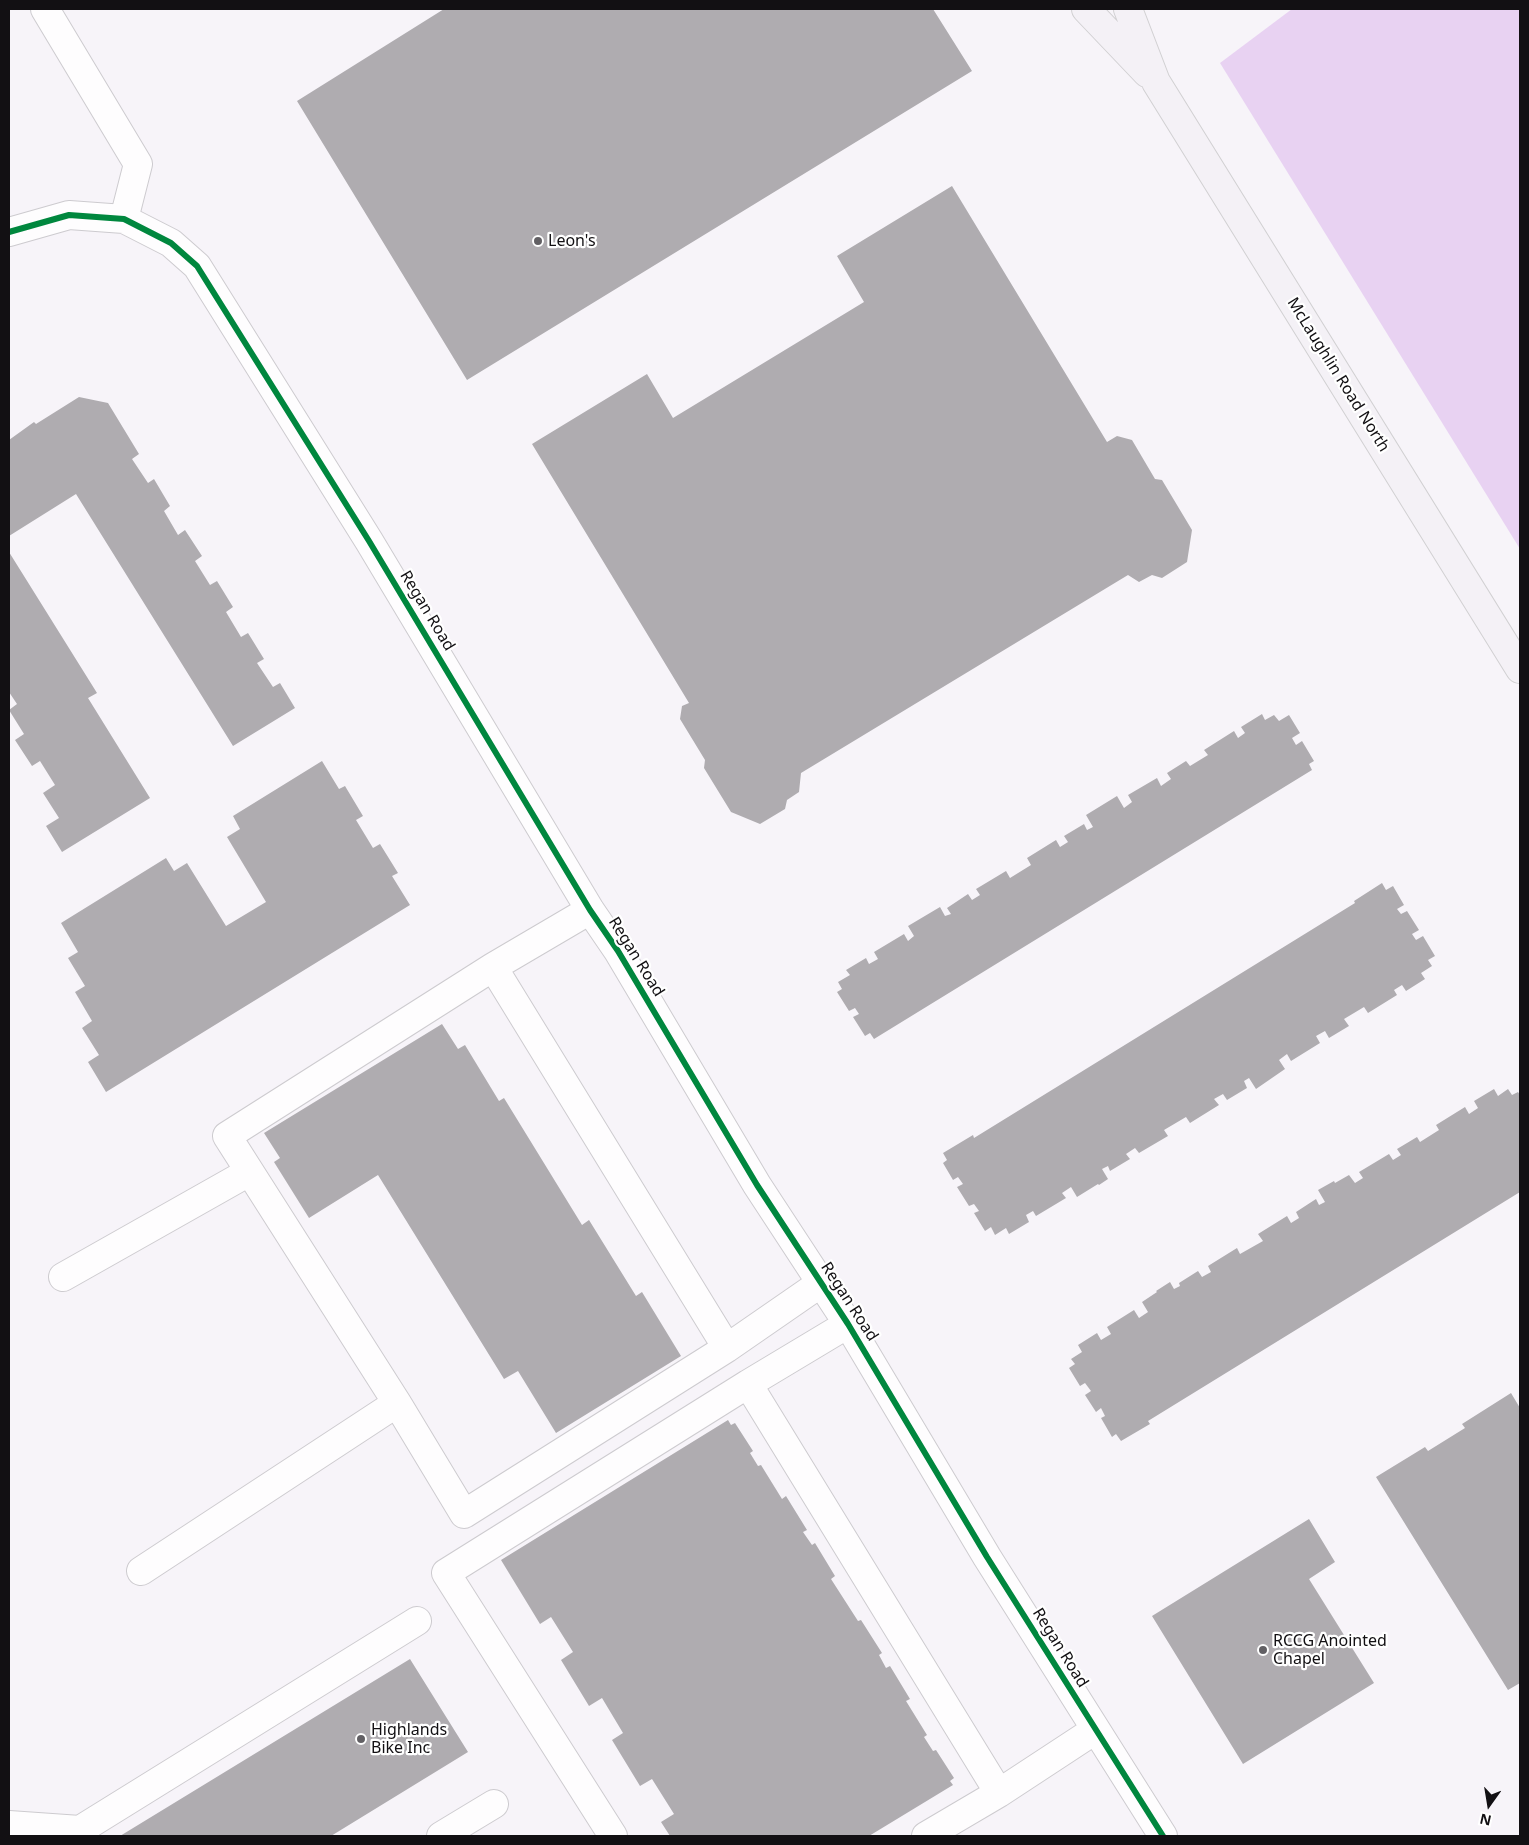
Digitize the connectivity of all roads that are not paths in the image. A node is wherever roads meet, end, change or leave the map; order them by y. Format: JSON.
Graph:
{"nodes":[{"id":1,"x":45,"y":9,"type":"edge"},
{"id":2,"x":1086,"y":9,"type":"edge"},
{"id":3,"x":1128,"y":9,"type":"edge"},
{"id":4,"x":1156,"y":82,"type":"junction"},
{"id":5,"x":124,"y":219,"type":"junction"},
{"id":6,"x":9,"y":232,"type":"edge"},
{"id":7,"x":1520,"y":669,"type":"edge"},
{"id":8,"x":590,"y":910,"type":"junction"},
{"id":9,"x":493,"y":967,"type":"junction"},
{"id":10,"x":249,"y":1172,"type":"junction"},
{"id":11,"x":63,"y":1277,"type":"dead end"},
{"id":12,"x":821,"y":1283,"type":"junction"},
{"id":13,"x":848,"y":1324,"type":"junction"},
{"id":14,"x":727,"y":1348,"type":"junction"},
{"id":15,"x":748,"y":1384,"type":"junction"},
{"id":16,"x":398,"y":1403,"type":"junction"},
{"id":17,"x":140,"y":1571,"type":"dead end"},
{"id":18,"x":417,"y":1621,"type":"dead end"},
{"id":19,"x":1095,"y":1730,"type":"junction"},
{"id":20,"x":999,"y":1793,"type":"junction"},
{"id":21,"x":494,"y":1804,"type":"dead end"},
{"id":22,"x":9,"y":1825,"type":"edge"},
{"id":23,"x":441,"y":1836,"type":"edge"},
{"id":24,"x":613,"y":1836,"type":"edge"},
{"id":25,"x":926,"y":1836,"type":"edge"},
{"id":26,"x":1163,"y":1836,"type":"edge"}],
"edges":[{"from":1,"to":5,"type":"street"},
{"from":2,"to":4,"type":"main road","name":"McLaughlin Road North"},
{"from":3,"to":4,"type":"main road","name":"McLaughlin Road North"},
{"from":4,"to":7,"type":"main road","name":"McLaughlin Road North"},
{"from":5,"to":6,"type":"street","name":"Regan Road"},
{"from":5,"to":8,"type":"street","name":"Regan Road"},
{"from":8,"to":9,"type":"street"},
{"from":8,"to":12,"type":"street","name":"Regan Road"},
{"from":9,"to":10,"type":"street"},
{"from":9,"to":14,"type":"street"},
{"from":10,"to":11,"type":"street"},
{"from":10,"to":16,"type":"street"},
{"from":12,"to":13,"type":"street","name":"Regan Road"},
{"from":12,"to":14,"type":"street"},
{"from":13,"to":15,"type":"street"},
{"from":13,"to":19,"type":"street","name":"Regan Road"},
{"from":14,"to":16,"type":"street"},
{"from":15,"to":20,"type":"street"},
{"from":15,"to":24,"type":"street"},
{"from":16,"to":17,"type":"street"},
{"from":18,"to":22,"type":"street"},
{"from":19,"to":20,"type":"street"},
{"from":19,"to":26,"type":"street","name":"Regan Road"},
{"from":20,"to":25,"type":"street"},
{"from":21,"to":23,"type":"street"}]}
